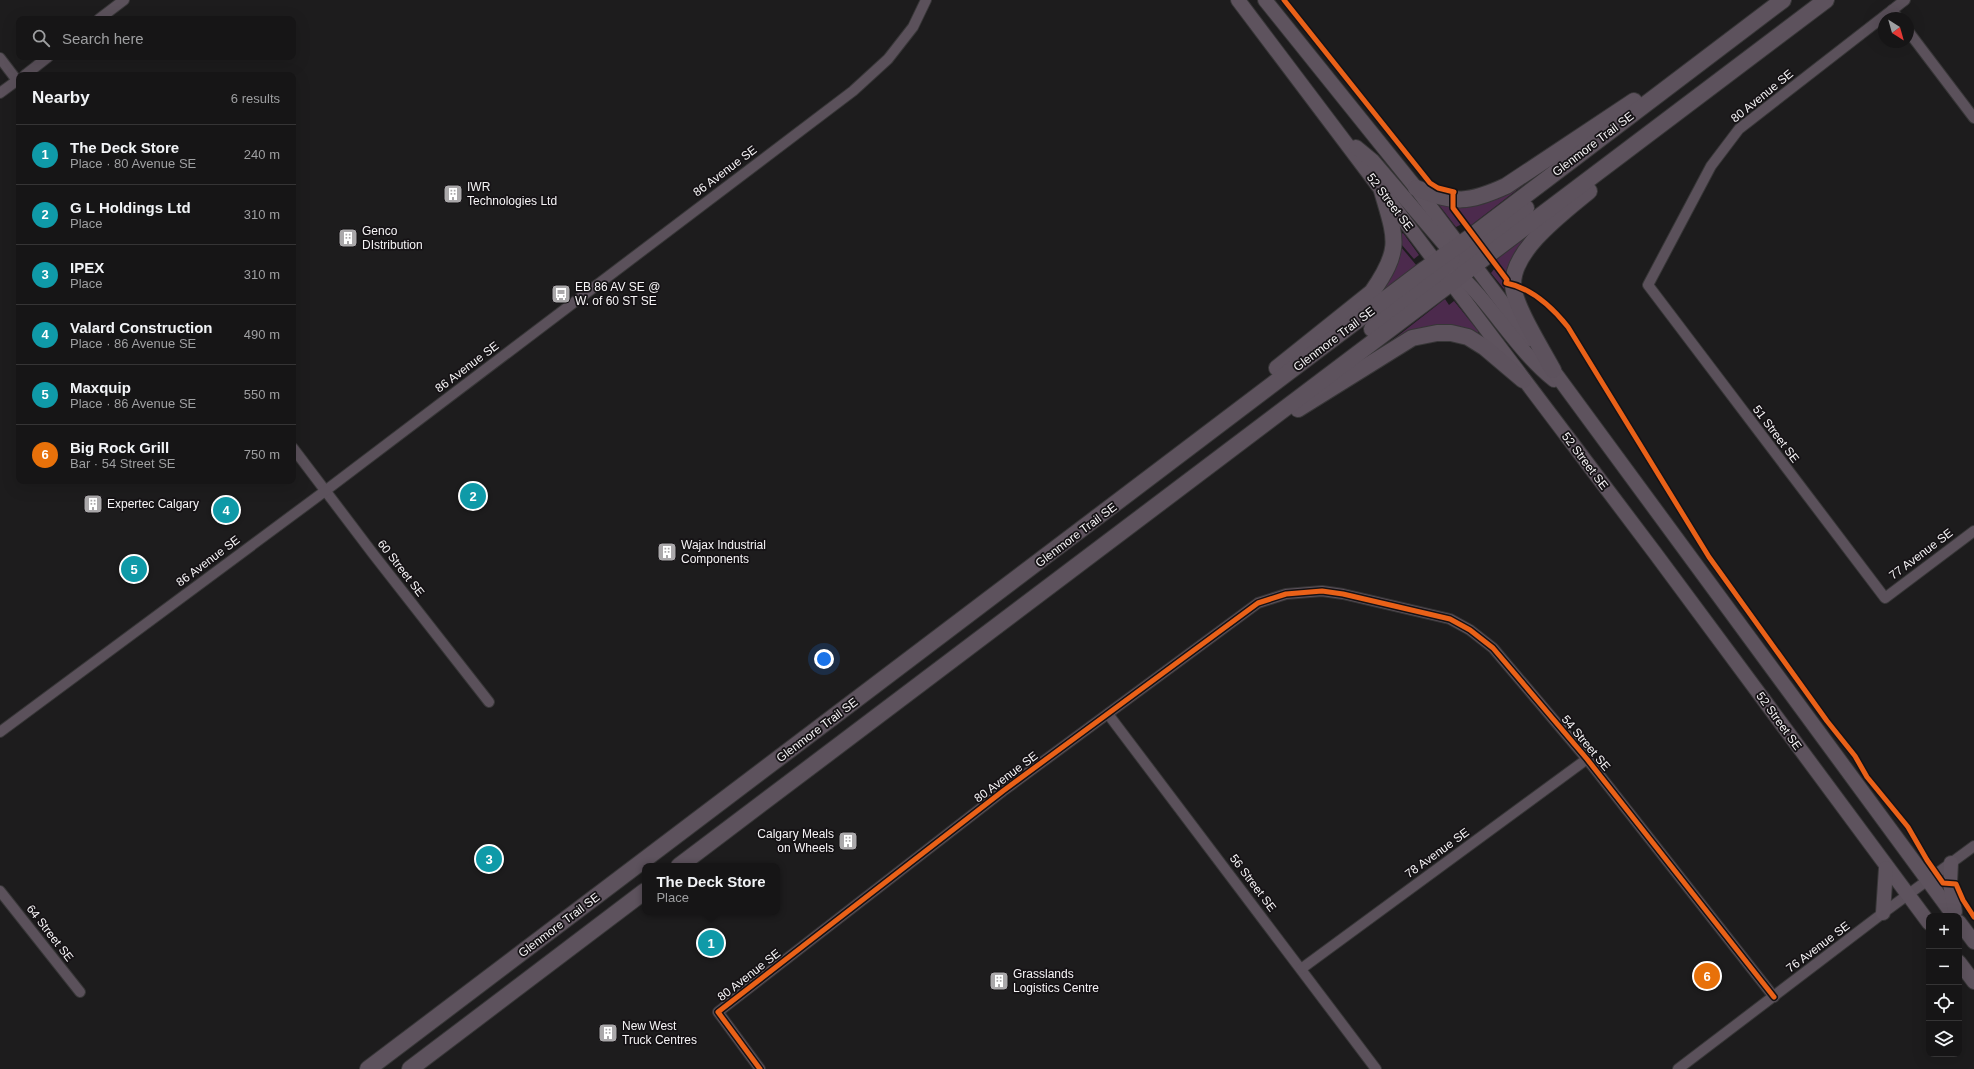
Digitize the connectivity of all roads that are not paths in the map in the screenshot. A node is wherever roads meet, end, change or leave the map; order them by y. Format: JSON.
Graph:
{"nodes":[{"id":1,"x":124,"y":0,"type":"edge"},
{"id":2,"x":926,"y":0,"type":"edge"},
{"id":3,"x":1238,"y":0,"type":"edge"},
{"id":4,"x":1265,"y":0,"type":"edge"},
{"id":5,"x":1783,"y":0,"type":"edge"},
{"id":6,"x":1826,"y":0,"type":"edge"},
{"id":7,"x":1905,"y":0,"type":"edge"},
{"id":8,"x":1896,"y":12,"type":"edge"},
{"id":9,"x":103,"y":16,"type":"edge"},
{"id":10,"x":1878,"y":27,"type":"edge"},
{"id":11,"x":1914,"y":39,"type":"edge"},
{"id":12,"x":1725,"y":44,"type":"junction"},
{"id":13,"x":0,"y":58,"type":"edge"},
{"id":14,"x":44,"y":60,"type":"edge"},
{"id":15,"x":30,"y":72,"type":"edge"},
{"id":16,"x":16,"y":76,"type":"edge"},
{"id":17,"x":16,"y":83,"type":"edge"},
{"id":18,"x":1705,"y":91,"type":"junction"},
{"id":19,"x":0,"y":93,"type":"edge"},
{"id":20,"x":1974,"y":118,"type":"edge"},
{"id":21,"x":1341,"y":135,"type":"junction"},
{"id":22,"x":1416,"y":188,"type":"junction"},
{"id":23,"x":1382,"y":191,"type":"junction"},
{"id":24,"x":1455,"y":263,"type":"junction"},
{"id":25,"x":1648,"y":285,"type":"joint"},
{"id":26,"x":1553,"y":370,"type":"junction"},
{"id":27,"x":1523,"y":380,"type":"junction"},
{"id":28,"x":1569,"y":392,"type":"junction"},
{"id":29,"x":1241,"y":441,"type":"junction"},
{"id":30,"x":296,"y":452,"type":"edge"},
{"id":31,"x":1177,"y":458,"type":"junction"},
{"id":32,"x":325,"y":491,"type":"junction"},
{"id":33,"x":1974,"y":530,"type":"edge"},
{"id":34,"x":1322,"y":591,"type":"joint"},
{"id":35,"x":1884,"y":598,"type":"joint"},
{"id":36,"x":490,"y":702,"type":"dead end"},
{"id":37,"x":1108,"y":714,"type":"junction"},
{"id":38,"x":0,"y":732,"type":"edge"},
{"id":39,"x":1588,"y":759,"type":"junction"},
{"id":40,"x":1974,"y":846,"type":"edge"},
{"id":41,"x":682,"y":863,"type":"edge"},
{"id":42,"x":1951,"y":863,"type":"junction"},
{"id":43,"x":1886,"y":868,"type":"junction"},
{"id":44,"x":1928,"y":881,"type":"junction"},
{"id":45,"x":0,"y":891,"type":"edge"},
{"id":46,"x":642,"y":893,"type":"edge"},
{"id":47,"x":1907,"y":896,"type":"junction"},
{"id":48,"x":1883,"y":913,"type":"junction"},
{"id":49,"x":1953,"y":913,"type":"edge"},
{"id":50,"x":1954,"y":913,"type":"edge"},
{"id":51,"x":1926,"y":920,"type":"edge"},
{"id":52,"x":1962,"y":926,"type":"edge"},
{"id":53,"x":1974,"y":942,"type":"edge"},
{"id":54,"x":1962,"y":966,"type":"edge"},
{"id":55,"x":1301,"y":969,"type":"junction"},
{"id":56,"x":1974,"y":982,"type":"edge"},
{"id":57,"x":80,"y":992,"type":"dead end"},
{"id":58,"x":1774,"y":997,"type":"junction"},
{"id":59,"x":368,"y":1069,"type":"edge"},
{"id":60,"x":410,"y":1069,"type":"edge"},
{"id":61,"x":760,"y":1069,"type":"edge"},
{"id":62,"x":1376,"y":1069,"type":"edge"},
{"id":63,"x":1678,"y":1069,"type":"edge"}],
"edges":[{"from":1,"to":9,"type":"street"},
{"from":2,"to":32,"type":"street","name":"86 Avenue SE"},
{"from":3,"to":21,"type":"main road","name":"52 Street SE"},
{"from":4,"to":22,"type":"main road","name":"52 Street SE"},
{"from":5,"to":12,"type":"main road","name":"Glenmore Trail SE"},
{"from":6,"to":18,"type":"main road","name":"Glenmore Trail SE"},
{"from":7,"to":8,"type":"street","name":"80 Avenue SE"},
{"from":10,"to":25,"type":"street","name":"80 Avenue SE"},
{"from":11,"to":20,"type":"street"},
{"from":12,"to":22,"type":"main road"},
{"from":12,"to":24,"type":"main road","name":"Glenmore Trail SE"},
{"from":13,"to":16,"type":"street"},
{"from":14,"to":15,"type":"street"},
{"from":17,"to":19,"type":"street"},
{"from":18,"to":24,"type":"main road","name":"Glenmore Trail SE"},
{"from":18,"to":26,"type":"main road"},
{"from":21,"to":23,"type":"main road","name":"52 Street SE"},
{"from":21,"to":24,"type":"main road"},
{"from":22,"to":24,"type":"main road","name":"52 Street SE"},
{"from":23,"to":24,"type":"main road","name":"52 Street SE"},
{"from":23,"to":31,"type":"main road"},
{"from":24,"to":26,"type":"main road","name":"52 Street SE"},
{"from":24,"to":27,"type":"main road","name":"52 Street SE"},
{"from":24,"to":28,"type":"main road"},
{"from":24,"to":29,"type":"main road","name":"Glenmore Trail SE"},
{"from":24,"to":31,"type":"main road","name":"Glenmore Trail SE"},
{"from":25,"to":35,"type":"street","name":"51 Street SE"},
{"from":26,"to":28,"type":"main road","name":"52 Street SE"},
{"from":27,"to":29,"type":"main road"},
{"from":27,"to":43,"type":"main road","name":"52 Street SE"},
{"from":28,"to":44,"type":"main road","name":"52 Street SE"},
{"from":29,"to":41,"type":"main road","name":"Glenmore Trail SE"},
{"from":30,"to":32,"type":"street","name":"60 Street SE"},
{"from":31,"to":59,"type":"main road","name":"Glenmore Trail SE"},
{"from":32,"to":36,"type":"street","name":"60 Street SE"},
{"from":32,"to":38,"type":"street","name":"86 Avenue SE"},
{"from":33,"to":35,"type":"street","name":"77 Avenue SE"},
{"from":34,"to":37,"type":"street","name":"80 Avenue SE"},
{"from":34,"to":39,"type":"street","name":"54 Street SE"},
{"from":37,"to":55,"type":"street","name":"56 Street SE"},
{"from":37,"to":61,"type":"street","name":"80 Avenue SE"},
{"from":39,"to":55,"type":"street","name":"78 Avenue SE"},
{"from":39,"to":58,"type":"street","name":"54 Street SE"},
{"from":40,"to":42,"type":"street","name":"76 Avenue SE"},
{"from":42,"to":44,"type":"street","name":"76 Avenue SE"},
{"from":42,"to":50,"type":"main road"},
{"from":43,"to":47,"type":"main road","name":"52 Street SE"},
{"from":43,"to":48,"type":"main road"},
{"from":44,"to":47,"type":"street","name":"76 Avenue SE"},
{"from":44,"to":49,"type":"main road","name":"52 Street SE"},
{"from":45,"to":57,"type":"street","name":"64 Street SE"},
{"from":46,"to":60,"type":"main road","name":"Glenmore Trail SE"},
{"from":47,"to":48,"type":"street","name":"76 Avenue SE"},
{"from":47,"to":51,"type":"main road","name":"52 Street SE"},
{"from":48,"to":58,"type":"street","name":"76 Avenue SE"},
{"from":52,"to":53,"type":"main road"},
{"from":54,"to":56,"type":"main road"},
{"from":55,"to":62,"type":"street","name":"56 Street SE"},
{"from":58,"to":63,"type":"street","name":"76 Avenue SE"}]}
